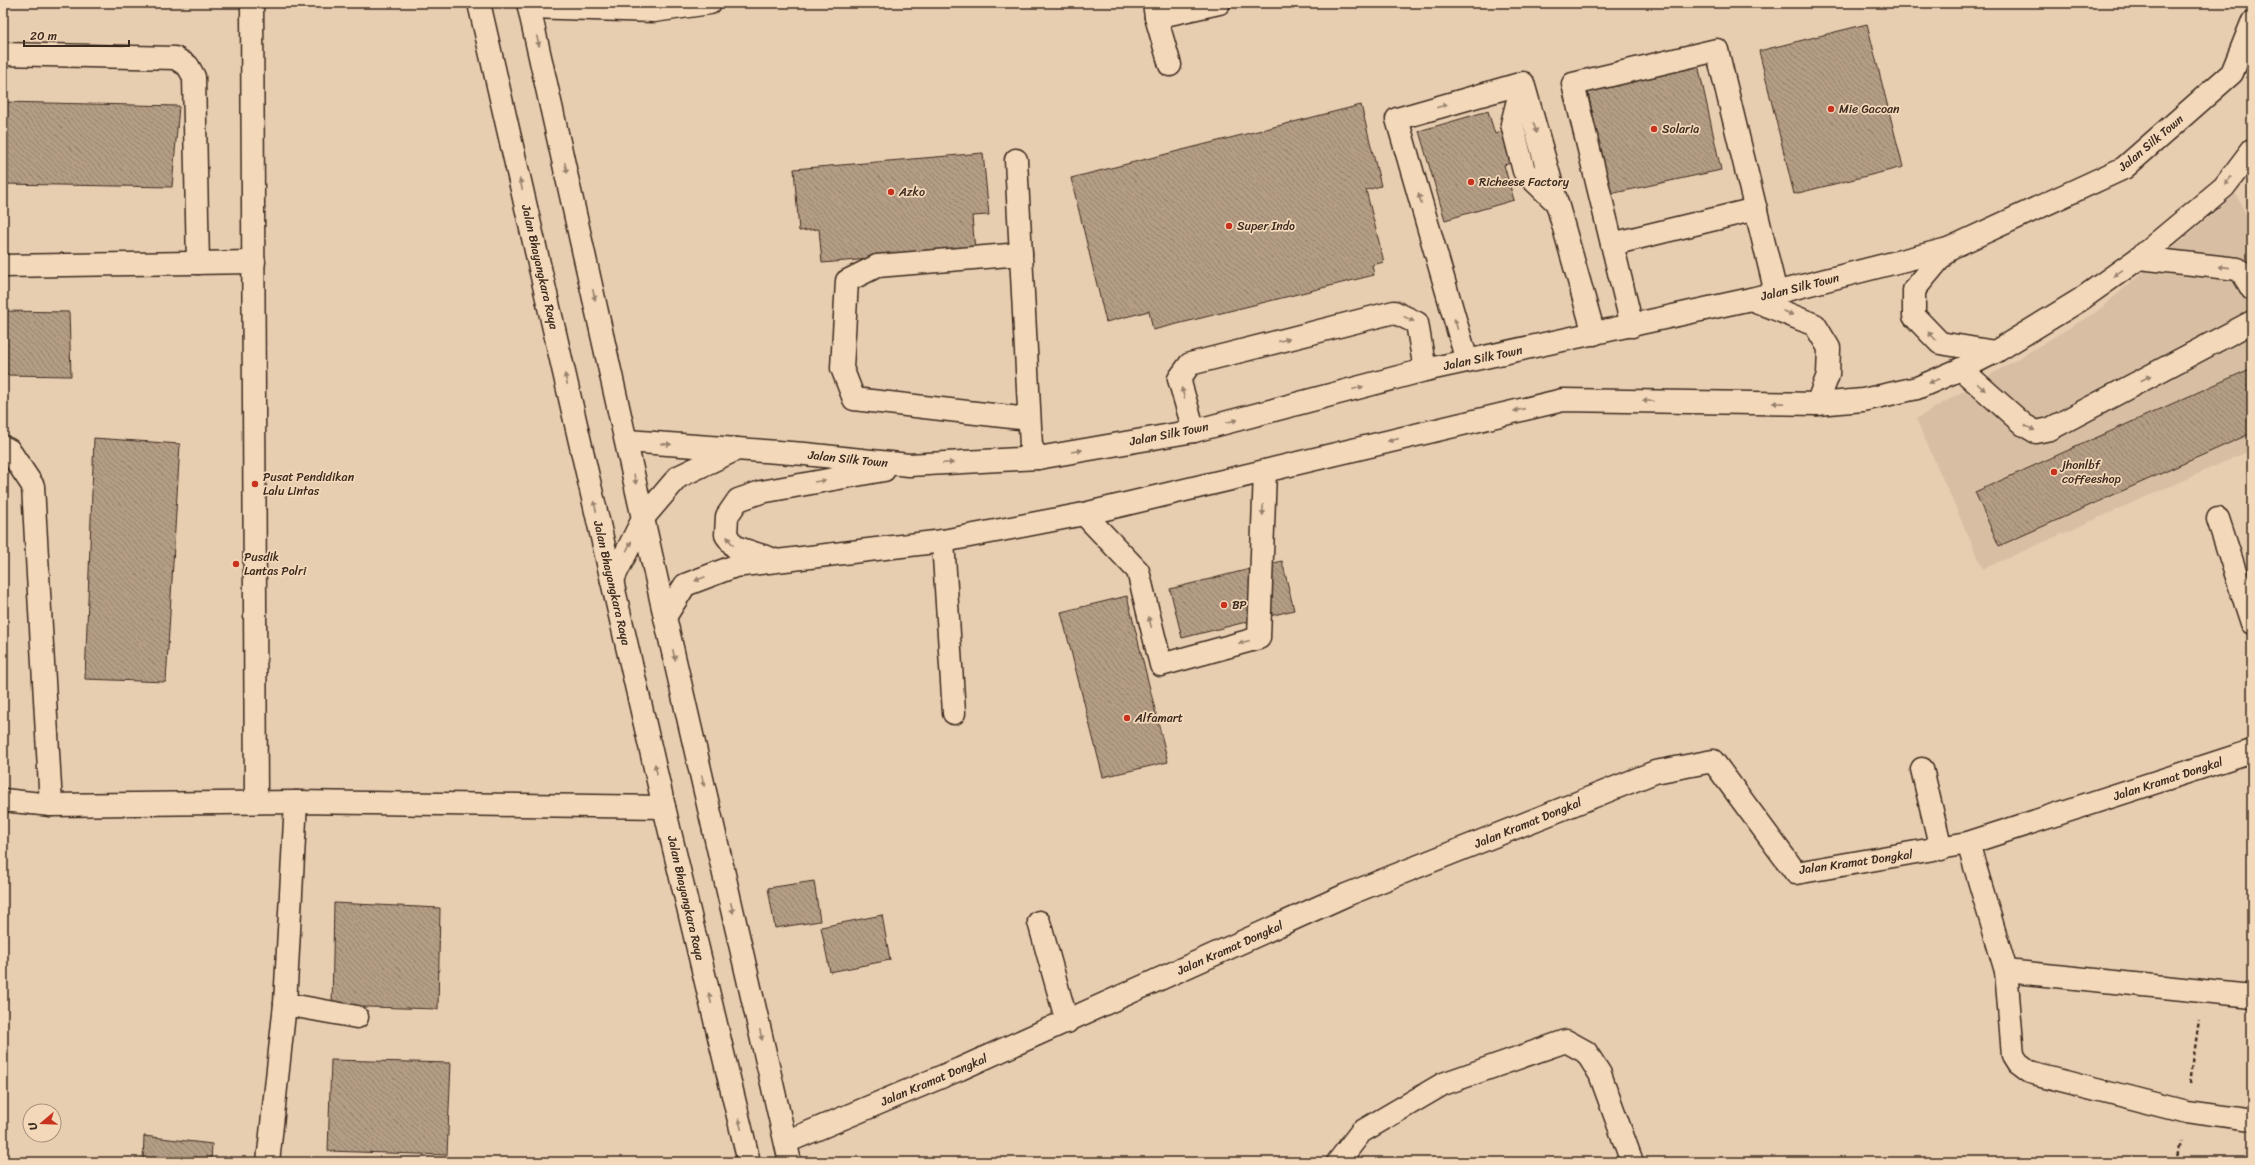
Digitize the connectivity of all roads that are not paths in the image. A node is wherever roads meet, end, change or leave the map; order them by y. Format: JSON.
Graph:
{"nodes":[{"id":1,"x":252,"y":3,"type":"edge"},
{"id":2,"x":479,"y":3,"type":"edge"},
{"id":3,"x":710,"y":3,"type":"edge"},
{"id":4,"x":1219,"y":3,"type":"edge"},
{"id":5,"x":529,"y":5,"type":"edge"},
{"id":6,"x":1155,"y":10,"type":"edge"},
{"id":7,"x":2252,"y":22,"type":"edge"},
{"id":8,"x":3,"y":54,"type":"edge"},
{"id":9,"x":1170,"y":65,"type":"dead end"},
{"id":10,"x":2252,"y":150,"type":"edge"},
{"id":11,"x":1016,"y":160,"type":"dead end"},
{"id":12,"x":1756,"y":209,"type":"junction"},
{"id":13,"x":1612,"y":244,"type":"junction"},
{"id":14,"x":1948,"y":249,"type":"junction"},
{"id":15,"x":1021,"y":254,"type":"junction"},
{"id":16,"x":2139,"y":258,"type":"junction"},
{"id":17,"x":254,"y":262,"type":"junction"},
{"id":18,"x":198,"y":263,"type":"junction"},
{"id":19,"x":3,"y":266,"type":"edge"},
{"id":20,"x":2252,"y":289,"type":"edge"},
{"id":21,"x":1776,"y":293,"type":"junction"},
{"id":22,"x":1751,"y":299,"type":"junction"},
{"id":23,"x":2252,"y":322,"type":"edge"},
{"id":24,"x":1632,"y":326,"type":"junction"},
{"id":25,"x":1594,"y":334,"type":"junction"},
{"id":26,"x":1995,"y":352,"type":"junction"},
{"id":27,"x":1467,"y":362,"type":"junction"},
{"id":28,"x":1961,"y":369,"type":"junction"},
{"id":29,"x":1425,"y":370,"type":"junction"},
{"id":30,"x":1817,"y":404,"type":"junction"},
{"id":31,"x":1029,"y":419,"type":"junction"},
{"id":32,"x":1194,"y":431,"type":"junction"},
{"id":33,"x":627,"y":441,"type":"junction"},
{"id":34,"x":3,"y":447,"type":"edge"},
{"id":35,"x":738,"y":448,"type":"junction"},
{"id":36,"x":1038,"y":458,"type":"junction"},
{"id":37,"x":909,"y":465,"type":"junction"},
{"id":38,"x":1265,"y":471,"type":"junction"},
{"id":39,"x":1084,"y":514,"type":"junction"},
{"id":40,"x":644,"y":517,"type":"junction"},
{"id":41,"x":2218,"y":518,"type":"dead end"},
{"id":42,"x":943,"y":541,"type":"junction"},
{"id":43,"x":778,"y":560,"type":"junction"},
{"id":44,"x":612,"y":581,"type":"junction"},
{"id":45,"x":665,"y":617,"type":"junction"},
{"id":46,"x":2252,"y":623,"type":"edge"},
{"id":47,"x":954,"y":712,"type":"dead end"},
{"id":48,"x":2252,"y":751,"type":"edge"},
{"id":49,"x":1922,"y":769,"type":"dead end"},
{"id":50,"x":3,"y":800,"type":"edge"},
{"id":51,"x":256,"y":802,"type":"junction"},
{"id":52,"x":296,"y":802,"type":"junction"},
{"id":53,"x":51,"y":805,"type":"junction"},
{"id":54,"x":664,"y":807,"type":"junction"},
{"id":55,"x":1968,"y":843,"type":"junction"},
{"id":56,"x":1941,"y":849,"type":"junction"},
{"id":57,"x":1039,"y":922,"type":"dead end"},
{"id":58,"x":2006,"y":971,"type":"junction"},
{"id":59,"x":2252,"y":996,"type":"edge"},
{"id":60,"x":285,"y":1004,"type":"junction"},
{"id":61,"x":357,"y":1017,"type":"dead end"},
{"id":62,"x":1068,"y":1022,"type":"junction"},
{"id":63,"x":2252,"y":1121,"type":"edge"},
{"id":64,"x":788,"y":1152,"type":"edge"},
{"id":65,"x":268,"y":1162,"type":"edge"},
{"id":66,"x":749,"y":1162,"type":"edge"},
{"id":67,"x":1338,"y":1162,"type":"edge"},
{"id":68,"x":1632,"y":1162,"type":"edge"}],
"edges":[{"from":1,"to":17,"type":"main road"},
{"from":44,"to":2,"type":"main road","name":"Jalan Bhayangkara Raya","one_way":true},
{"from":3,"to":5,"type":"main road"},
{"from":4,"to":6,"type":"main road"},
{"from":5,"to":33,"type":"main road","one_way":true},
{"from":6,"to":9,"type":"main road"},
{"from":7,"to":14,"type":"main road","name":"Jalan Silk Town"},
{"from":8,"to":18,"type":"main road"},
{"from":10,"to":16,"type":"main road","one_way":true},
{"from":11,"to":15,"type":"main road"},
{"from":12,"to":13,"type":"main road"},
{"from":12,"to":13,"type":"main road"},
{"from":12,"to":21,"type":"main road"},
{"from":13,"to":24,"type":"main road"},
{"from":14,"to":21,"type":"main road","name":"Jalan Silk Town"},
{"from":26,"to":14,"type":"main road","one_way":true},
{"from":15,"to":31,"type":"main road"},
{"from":15,"to":31,"type":"main road"},
{"from":20,"to":16,"type":"main road","one_way":true},
{"from":16,"to":26,"type":"main road","one_way":true},
{"from":17,"to":18,"type":"main road"},
{"from":17,"to":51,"type":"main road"},
{"from":18,"to":19,"type":"main road"},
{"from":21,"to":22,"type":"main road","name":"Jalan Silk Town"},
{"from":22,"to":24,"type":"main road","name":"Jalan Silk Town"},
{"from":22,"to":30,"type":"main road","one_way":true},
{"from":28,"to":23,"type":"main road","one_way":true},
{"from":24,"to":25,"type":"main road","name":"Jalan Silk Town"},
{"from":25,"to":27,"type":"main road","name":"Jalan Silk Town"},
{"from":27,"to":25,"type":"main road","one_way":true},
{"from":26,"to":28,"type":"main road"},
{"from":27,"to":29,"type":"main road","name":"Jalan Silk Town"},
{"from":28,"to":30,"type":"main road","one_way":true},
{"from":32,"to":29,"type":"main road","name":"Jalan Silk Town","one_way":true},
{"from":32,"to":29,"type":"main road","one_way":true},
{"from":30,"to":38,"type":"main road","one_way":true},
{"from":31,"to":36,"type":"main road"},
{"from":36,"to":32,"type":"main road","name":"Jalan Silk Town","one_way":true},
{"from":33,"to":35,"type":"main road","name":"Jalan Silk Town","one_way":true},
{"from":33,"to":40,"type":"main road","one_way":true},
{"from":34,"to":53,"type":"main road"},
{"from":35,"to":37,"type":"main road","name":"Jalan Silk Town"},
{"from":35,"to":40,"type":"main road"},
{"from":37,"to":36,"type":"main road","name":"Jalan Silk Town","one_way":true},
{"from":43,"to":37,"type":"main road","one_way":true},
{"from":38,"to":39,"type":"main road"},
{"from":38,"to":39,"type":"main road","one_way":true},
{"from":39,"to":42,"type":"main road"},
{"from":44,"to":40,"type":"main road","one_way":true},
{"from":40,"to":45,"type":"main road"},
{"from":41,"to":46,"type":"main road"},
{"from":42,"to":43,"type":"main road"},
{"from":42,"to":47,"type":"main road"},
{"from":43,"to":45,"type":"main road","one_way":true},
{"from":54,"to":44,"type":"main road","name":"Jalan Bhayangkara Raya","one_way":true},
{"from":45,"to":64,"type":"main road","one_way":true},
{"from":48,"to":55,"type":"main road","name":"Jalan Kramat Dongkal"},
{"from":49,"to":56,"type":"main road"},
{"from":50,"to":53,"type":"main road"},
{"from":51,"to":52,"type":"main road"},
{"from":51,"to":53,"type":"main road"},
{"from":52,"to":54,"type":"main road"},
{"from":52,"to":60,"type":"main road"},
{"from":66,"to":54,"type":"main road","name":"Jalan Bhayangkara Raya","one_way":true},
{"from":55,"to":56,"type":"main road","name":"Jalan Kramat Dongkal"},
{"from":55,"to":58,"type":"main road"},
{"from":56,"to":62,"type":"main road","name":"Jalan Kramat Dongkal"},
{"from":57,"to":62,"type":"main road"},
{"from":58,"to":59,"type":"main road"},
{"from":58,"to":63,"type":"main road"},
{"from":60,"to":61,"type":"main road"},
{"from":60,"to":65,"type":"main road"},
{"from":62,"to":64,"type":"main road","name":"Jalan Kramat Dongkal"},
{"from":67,"to":68,"type":"main road"}]}
